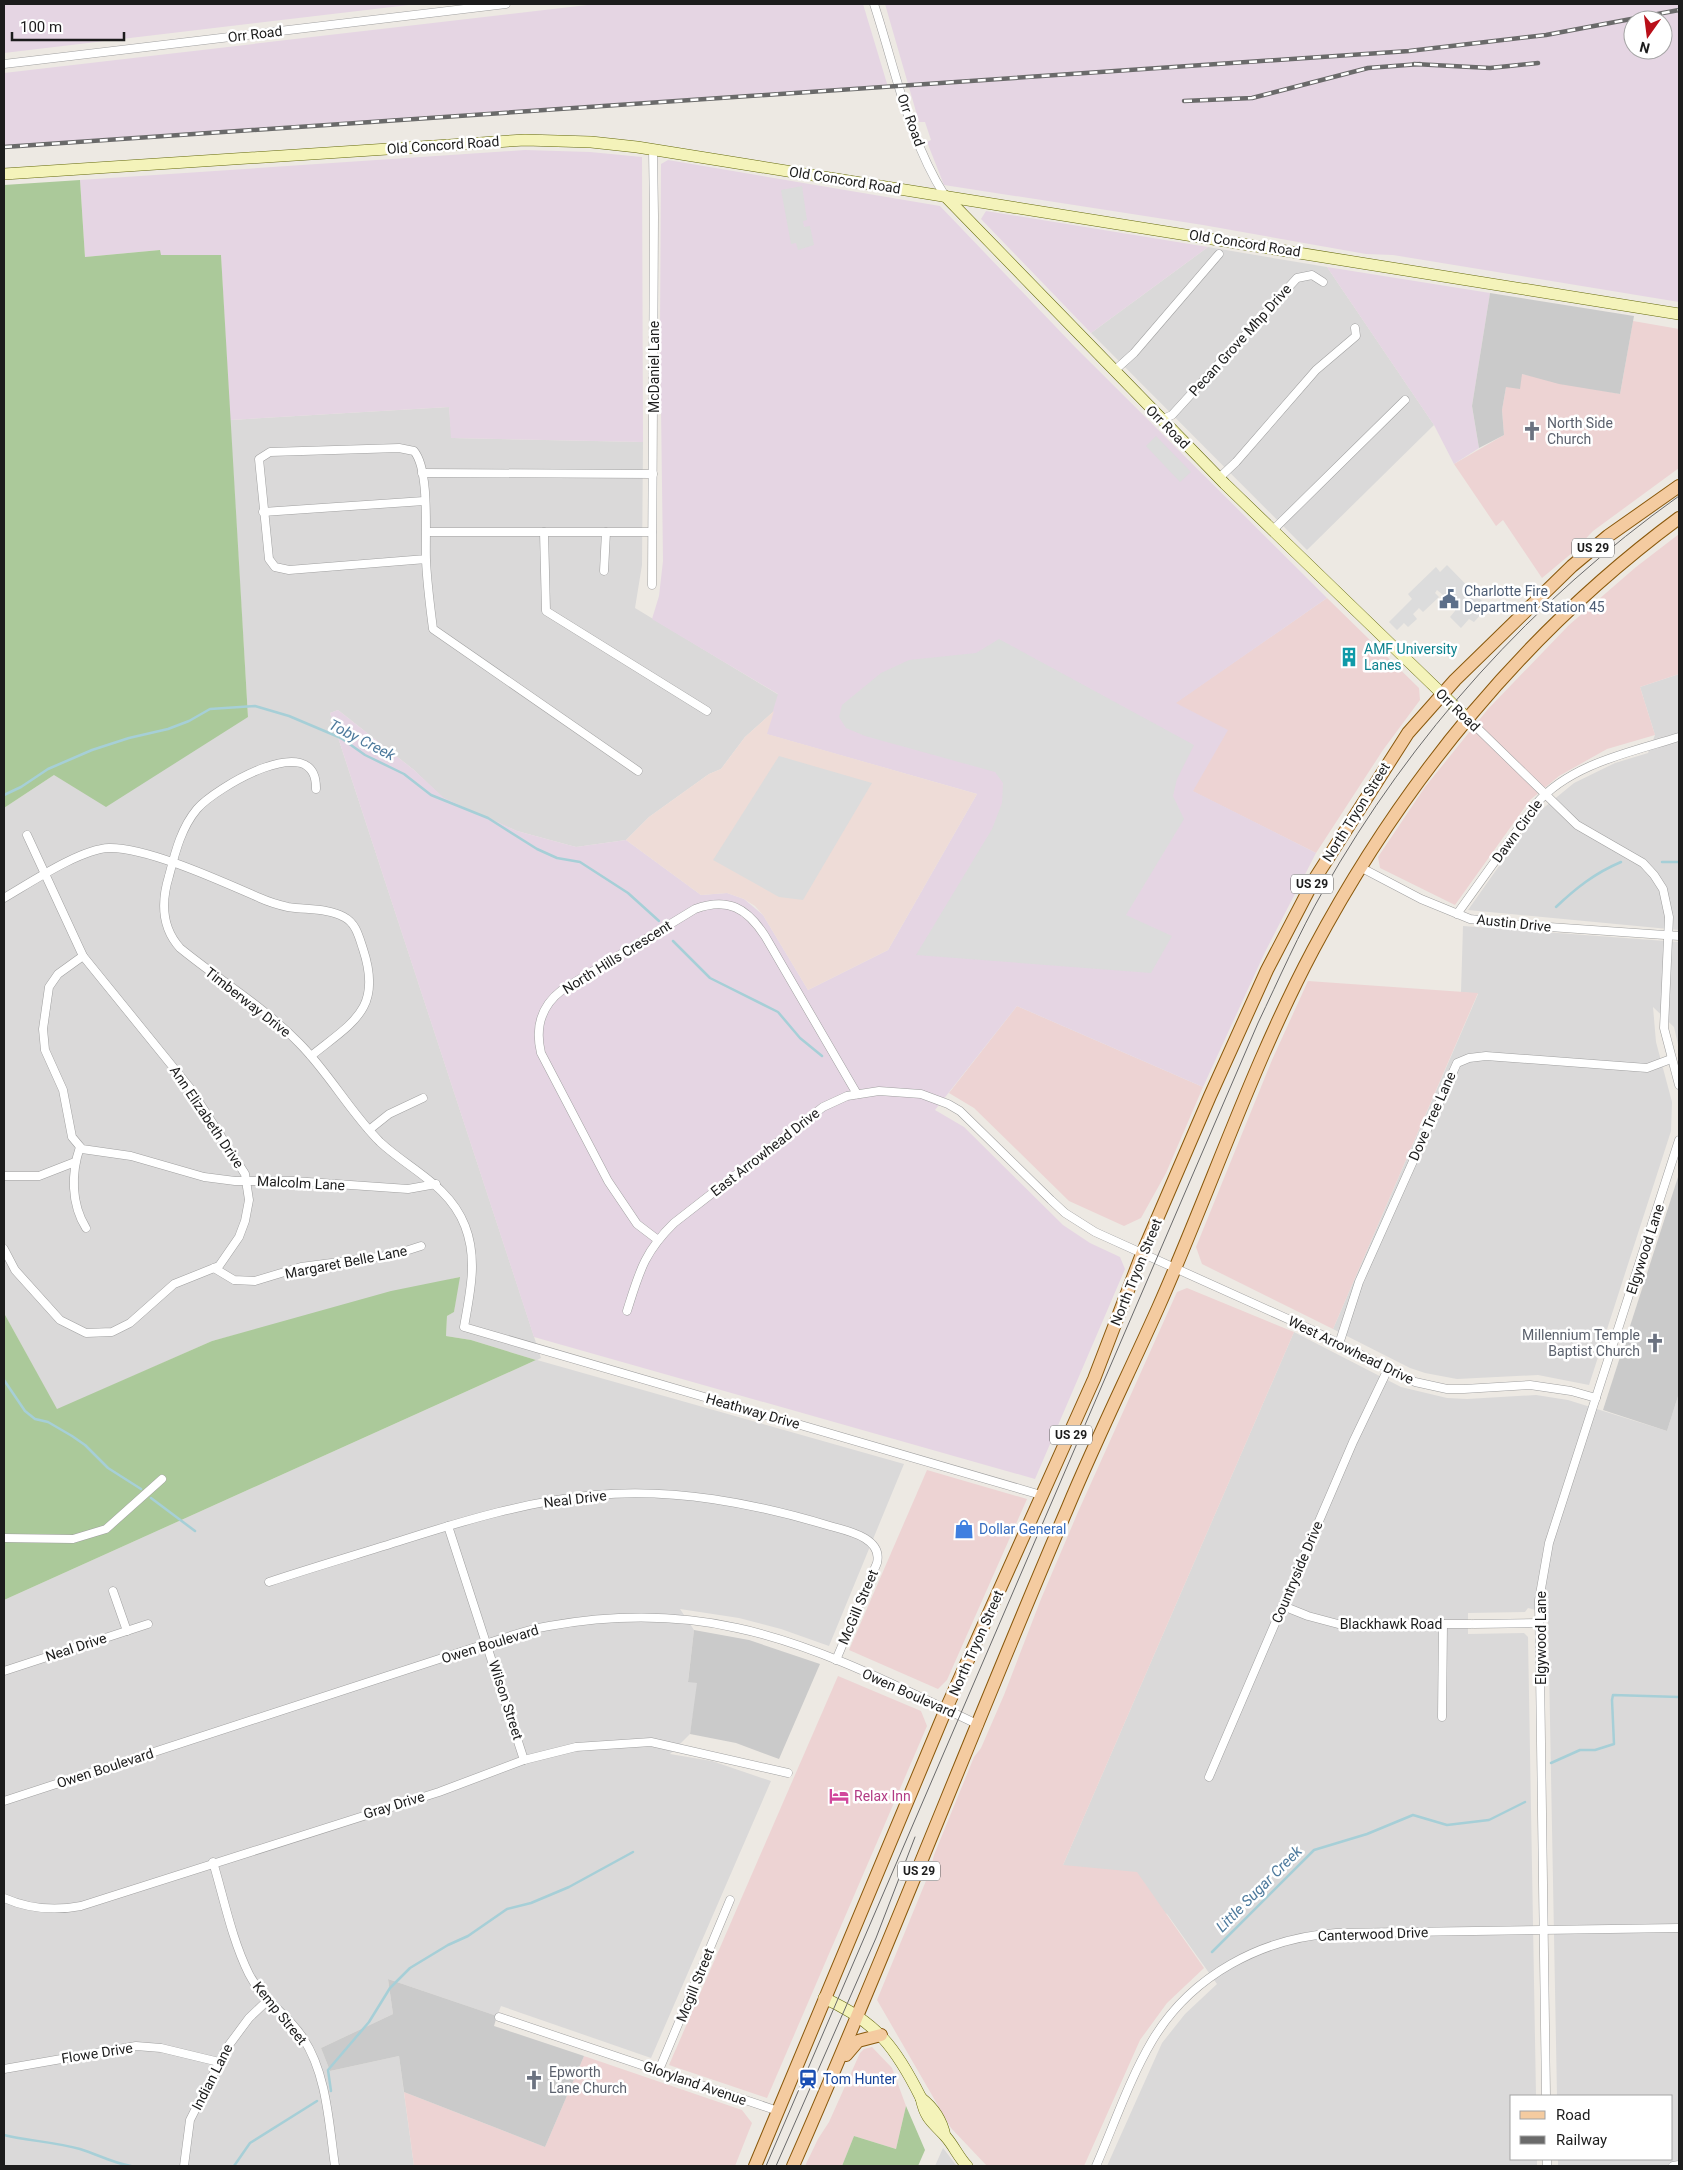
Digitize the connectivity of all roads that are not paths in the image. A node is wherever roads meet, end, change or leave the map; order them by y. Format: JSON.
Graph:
{"nodes":[{"id":1,"x":506,"y":4,"type":"edge"},
{"id":2,"x":874,"y":4,"type":"edge"},
{"id":3,"x":4,"y":64,"type":"edge"},
{"id":4,"x":653,"y":149,"type":"junction"},
{"id":5,"x":4,"y":174,"type":"edge"},
{"id":6,"x":945,"y":196,"type":"junction"},
{"id":7,"x":1219,"y":254,"type":"dead end"},
{"id":8,"x":1323,"y":282,"type":"dead end"},
{"id":9,"x":1679,"y":314,"type":"edge"},
{"id":10,"x":1355,"y":328,"type":"dead end"},
{"id":11,"x":1114,"y":371,"type":"junction"},
{"id":12,"x":1405,"y":400,"type":"dead end"},
{"id":13,"x":1161,"y":420,"type":"junction"},
{"id":14,"x":422,"y":473,"type":"junction"},
{"id":15,"x":653,"y":474,"type":"junction"},
{"id":16,"x":1219,"y":478,"type":"junction"},
{"id":17,"x":1679,"y":486,"type":"edge"},
{"id":18,"x":424,"y":501,"type":"junction"},
{"id":19,"x":263,"y":512,"type":"junction"},
{"id":20,"x":1679,"y":518,"type":"edge"},
{"id":21,"x":1272,"y":531,"type":"junction"},
{"id":22,"x":427,"y":532,"type":"junction"},
{"id":23,"x":544,"y":532,"type":"junction"},
{"id":24,"x":606,"y":532,"type":"junction"},
{"id":25,"x":652,"y":532,"type":"junction"},
{"id":26,"x":426,"y":559,"type":"junction"},
{"id":27,"x":604,"y":571,"type":"dead end"},
{"id":28,"x":652,"y":585,"type":"dead end"},
{"id":29,"x":1443,"y":695,"type":"junction"},
{"id":30,"x":707,"y":711,"type":"dead end"},
{"id":31,"x":1467,"y":718,"type":"junction"},
{"id":32,"x":1679,"y":737,"type":"edge"},
{"id":33,"x":638,"y":771,"type":"dead end"},
{"id":34,"x":316,"y":789,"type":"dead end"},
{"id":35,"x":1545,"y":794,"type":"junction"},
{"id":36,"x":27,"y":835,"type":"dead end"},
{"id":37,"x":172,"y":863,"type":"junction"},
{"id":38,"x":1360,"y":867,"type":"junction"},
{"id":39,"x":46,"y":874,"type":"junction"},
{"id":40,"x":4,"y":898,"type":"edge"},
{"id":41,"x":1457,"y":914,"type":"junction"},
{"id":42,"x":1668,"y":935,"type":"junction"},
{"id":43,"x":1679,"y":936,"type":"edge"},
{"id":44,"x":83,"y":956,"type":"junction"},
{"id":45,"x":311,"y":1056,"type":"junction"},
{"id":46,"x":1671,"y":1059,"type":"junction"},
{"id":47,"x":1679,"y":1085,"type":"edge"},
{"id":48,"x":857,"y":1094,"type":"junction"},
{"id":49,"x":423,"y":1098,"type":"dead end"},
{"id":50,"x":368,"y":1130,"type":"junction"},
{"id":51,"x":1679,"y":1140,"type":"edge"},
{"id":52,"x":80,"y":1147,"type":"junction"},
{"id":53,"x":75,"y":1162,"type":"junction"},
{"id":54,"x":4,"y":1176,"type":"edge"},
{"id":55,"x":247,"y":1181,"type":"junction"},
{"id":56,"x":436,"y":1184,"type":"junction"},
{"id":57,"x":86,"y":1228,"type":"dead end"},
{"id":58,"x":658,"y":1240,"type":"junction"},
{"id":59,"x":420,"y":1246,"type":"dead end"},
{"id":60,"x":4,"y":1248,"type":"edge"},
{"id":61,"x":1142,"y":1254,"type":"junction"},
{"id":62,"x":214,"y":1268,"type":"junction"},
{"id":63,"x":1175,"y":1270,"type":"junction"},
{"id":64,"x":626,"y":1311,"type":"dead end"},
{"id":65,"x":464,"y":1327,"type":"joint"},
{"id":66,"x":1339,"y":1344,"type":"junction"},
{"id":67,"x":1388,"y":1369,"type":"junction"},
{"id":68,"x":1596,"y":1398,"type":"junction"},
{"id":69,"x":162,"y":1478,"type":"dead end"},
{"id":70,"x":1041,"y":1496,"type":"junction"},
{"id":71,"x":448,"y":1526,"type":"junction"},
{"id":72,"x":4,"y":1538,"type":"edge"},
{"id":73,"x":878,"y":1553,"type":"joint"},
{"id":74,"x":269,"y":1582,"type":"dead end"},
{"id":75,"x":113,"y":1591,"type":"dead end"},
{"id":76,"x":1283,"y":1606,"type":"junction"},
{"id":77,"x":1540,"y":1623,"type":"junction"},
{"id":78,"x":148,"y":1624,"type":"dead end"},
{"id":79,"x":1443,"y":1624,"type":"junction"},
{"id":80,"x":127,"y":1631,"type":"junction"},
{"id":81,"x":487,"y":1643,"type":"junction"},
{"id":82,"x":836,"y":1660,"type":"junction"},
{"id":83,"x":4,"y":1671,"type":"edge"},
{"id":84,"x":946,"y":1709,"type":"junction"},
{"id":85,"x":1442,"y":1717,"type":"dead end"},
{"id":86,"x":978,"y":1725,"type":"junction"},
{"id":87,"x":524,"y":1760,"type":"junction"},
{"id":88,"x":788,"y":1772,"type":"dead end"},
{"id":89,"x":1209,"y":1777,"type":"dead end"},
{"id":90,"x":4,"y":1801,"type":"edge"},
{"id":91,"x":213,"y":1862,"type":"junction"},
{"id":92,"x":4,"y":1898,"type":"edge"},
{"id":93,"x":730,"y":1900,"type":"dead end"},
{"id":94,"x":1679,"y":1928,"type":"edge"},
{"id":95,"x":1544,"y":1930,"type":"junction"},
{"id":96,"x":824,"y":1998,"type":"junction"},
{"id":97,"x":268,"y":2000,"type":"junction"},
{"id":98,"x":858,"y":2016,"type":"junction"},
{"id":99,"x":499,"y":2017,"type":"dead end"},
{"id":100,"x":881,"y":2035,"type":"junction"},
{"id":101,"x":219,"y":2062,"type":"junction"},
{"id":102,"x":835,"y":2069,"type":"junction"},
{"id":103,"x":4,"y":2070,"type":"edge"},
{"id":104,"x":659,"y":2070,"type":"junction"},
{"id":105,"x":1546,"y":2095,"type":"edge"},
{"id":106,"x":778,"y":2112,"type":"junction"},
{"id":107,"x":1679,"y":2165,"type":"edge"},
{"id":108,"x":184,"y":2166,"type":"edge"},
{"id":109,"x":335,"y":2166,"type":"edge"},
{"id":110,"x":755,"y":2166,"type":"edge"},
{"id":111,"x":793,"y":2166,"type":"edge"},
{"id":112,"x":967,"y":2166,"type":"edge"},
{"id":113,"x":1096,"y":2166,"type":"edge"},
{"id":114,"x":1673,"y":2166,"type":"edge"}],
"edges":[{"from":1,"to":3,"type":"street","name":"Orr Road"},
{"from":2,"to":6,"type":"street","name":"Orr Road"},
{"from":4,"to":5,"type":"street","name":"Old Concord Road"},
{"from":4,"to":6,"type":"street","name":"Old Concord Road"},
{"from":4,"to":15,"type":"street","name":"McDaniel Lane"},
{"from":6,"to":9,"type":"street","name":"Old Concord Road"},
{"from":6,"to":11,"type":"street","name":"Orr Road"},
{"from":7,"to":11,"type":"street"},
{"from":8,"to":13,"type":"street","name":"Pecan Grove Mhp Drive"},
{"from":10,"to":16,"type":"street"},
{"from":11,"to":13,"type":"street","name":"Orr Road"},
{"from":12,"to":21,"type":"street"},
{"from":13,"to":16,"type":"street","name":"Orr Road"},
{"from":14,"to":15,"type":"street"},
{"from":14,"to":18,"type":"street"},
{"from":14,"to":19,"type":"street"},
{"from":15,"to":25,"type":"street","name":"McDaniel Lane"},
{"from":16,"to":21,"type":"street","name":"Orr Road"},
{"from":17,"to":29,"type":"main road","name":"North Tryon Street","number":"US 29"},
{"from":18,"to":19,"type":"street"},
{"from":18,"to":22,"type":"street"},
{"from":19,"to":26,"type":"street"},
{"from":20,"to":31,"type":"main road","number":"US 29"},
{"from":21,"to":29,"type":"street","name":"Orr Road"},
{"from":22,"to":23,"type":"street"},
{"from":22,"to":26,"type":"street"},
{"from":23,"to":24,"type":"street"},
{"from":23,"to":30,"type":"street"},
{"from":24,"to":25,"type":"street"},
{"from":24,"to":27,"type":"street"},
{"from":25,"to":28,"type":"street","name":"McDaniel Lane"},
{"from":26,"to":33,"type":"street"},
{"from":29,"to":31,"type":"street","name":"Orr Road"},
{"from":29,"to":61,"type":"main road","name":"North Tryon Street","number":"US 29"},
{"from":31,"to":35,"type":"street","name":"Orr Road"},
{"from":31,"to":38,"type":"main road","number":"US 29"},
{"from":32,"to":35,"type":"street","name":"Dawn Circle"},
{"from":34,"to":37,"type":"street","name":"Timberway Drive"},
{"from":35,"to":41,"type":"street","name":"Dawn Circle"},
{"from":35,"to":42,"type":"street","name":"Orr Road"},
{"from":36,"to":39,"type":"street","name":"Ann Elizabeth Drive"},
{"from":37,"to":39,"type":"street"},
{"from":37,"to":45,"type":"street","name":"Timberway Drive"},
{"from":37,"to":45,"type":"street"},
{"from":38,"to":41,"type":"street","name":"Austin Drive"},
{"from":38,"to":63,"type":"main road","number":"US 29"},
{"from":39,"to":40,"type":"street"},
{"from":39,"to":44,"type":"street","name":"Ann Elizabeth Drive"},
{"from":41,"to":42,"type":"street","name":"Austin Drive"},
{"from":42,"to":43,"type":"street","name":"Austin Drive"},
{"from":42,"to":46,"type":"street"},
{"from":44,"to":52,"type":"street"},
{"from":44,"to":55,"type":"street","name":"Ann Elizabeth Drive"},
{"from":45,"to":50,"type":"street","name":"Timberway Drive"},
{"from":46,"to":47,"type":"street"},
{"from":46,"to":66,"type":"street","name":"Dove Tree Lane"},
{"from":48,"to":58,"type":"street","name":"East Arrowhead Drive"},
{"from":48,"to":58,"type":"street","name":"North Hills Crescent"},
{"from":48,"to":61,"type":"street","name":"East Arrowhead Drive"},
{"from":49,"to":50,"type":"street"},
{"from":50,"to":56,"type":"street","name":"Timberway Drive"},
{"from":51,"to":68,"type":"street","name":"Elgywood Lane"},
{"from":52,"to":53,"type":"street"},
{"from":52,"to":55,"type":"street","name":"Malcolm Lane"},
{"from":53,"to":54,"type":"street"},
{"from":53,"to":57,"type":"street"},
{"from":55,"to":56,"type":"street","name":"Malcolm Lane"},
{"from":55,"to":62,"type":"street","name":"Ann Elizabeth Drive"},
{"from":56,"to":65,"type":"street","name":"Timberway Drive"},
{"from":58,"to":64,"type":"street","name":"East Arrowhead Drive"},
{"from":59,"to":62,"type":"street","name":"Margaret Belle Lane"},
{"from":60,"to":62,"type":"street","name":"Ann Elizabeth Drive"},
{"from":61,"to":63,"type":"street","name":"East Arrowhead Drive"},
{"from":61,"to":70,"type":"main road","name":"North Tryon Street","number":"US 29"},
{"from":63,"to":66,"type":"street","name":"West Arrowhead Drive"},
{"from":63,"to":86,"type":"main road","number":"US 29"},
{"from":65,"to":70,"type":"street","name":"Heathway Drive"},
{"from":66,"to":67,"type":"street","name":"West Arrowhead Drive"},
{"from":67,"to":68,"type":"street","name":"West Arrowhead Drive"},
{"from":67,"to":76,"type":"street","name":"Countryside Drive"},
{"from":68,"to":77,"type":"street","name":"Elgywood Lane"},
{"from":69,"to":72,"type":"street"},
{"from":70,"to":84,"type":"main road","name":"North Tryon Street","number":"US 29"},
{"from":71,"to":73,"type":"street","name":"Neal Drive"},
{"from":71,"to":74,"type":"street","name":"Neal Drive"},
{"from":71,"to":81,"type":"street","name":"Wilson Street"},
{"from":73,"to":82,"type":"street","name":"McGill Street"},
{"from":75,"to":80,"type":"street"},
{"from":76,"to":79,"type":"street","name":"Blackhawk Road"},
{"from":76,"to":89,"type":"street","name":"Countryside Drive"},
{"from":77,"to":79,"type":"street","name":"Blackhawk Road"},
{"from":77,"to":95,"type":"street","name":"Elgywood Lane"},
{"from":78,"to":80,"type":"street","name":"Neal Drive"},
{"from":79,"to":85,"type":"street"},
{"from":80,"to":83,"type":"street","name":"Neal Drive"},
{"from":81,"to":82,"type":"street","name":"Owen Boulevard"},
{"from":81,"to":87,"type":"street","name":"Wilson Street"},
{"from":81,"to":90,"type":"street","name":"Owen Boulevard"},
{"from":82,"to":84,"type":"street","name":"Owen Boulevard"},
{"from":84,"to":86,"type":"street","name":"Owen Boulevard"},
{"from":84,"to":96,"type":"main road","name":"North Tryon Street","number":"US 29"},
{"from":86,"to":98,"type":"main road","number":"US 29"},
{"from":87,"to":88,"type":"street","name":"Gray Drive"},
{"from":87,"to":91,"type":"street","name":"Gray Drive"},
{"from":91,"to":92,"type":"street","name":"Gray Drive"},
{"from":91,"to":97,"type":"street","name":"Kemp Street"},
{"from":93,"to":104,"type":"street","name":"Mcgill Street"},
{"from":94,"to":95,"type":"street","name":"Canterwood Drive"},
{"from":95,"to":105,"type":"street","name":"Elgywood Lane"},
{"from":95,"to":113,"type":"street","name":"Canterwood Drive"},
{"from":96,"to":98,"type":"street"},
{"from":96,"to":106,"type":"main road","name":"North Tryon Street","number":"US 29"},
{"from":97,"to":101,"type":"street","name":"Indian Lane"},
{"from":97,"to":109,"type":"street","name":"Kemp Street"},
{"from":98,"to":100,"type":"street"},
{"from":98,"to":102,"type":"main road","number":"US 29"},
{"from":99,"to":104,"type":"street","name":"Gloryland Avenue"},
{"from":100,"to":102,"type":"main road"},
{"from":100,"to":112,"type":"street"},
{"from":101,"to":103,"type":"street","name":"Flowe Drive"},
{"from":101,"to":108,"type":"street","name":"Indian Lane"},
{"from":102,"to":111,"type":"main road","number":"US 29"},
{"from":104,"to":106,"type":"street","name":"Gloryland Avenue"},
{"from":106,"to":110,"type":"main road","name":"North Tryon Street","number":"US 29"},
{"from":107,"to":114,"type":"street"}]}
